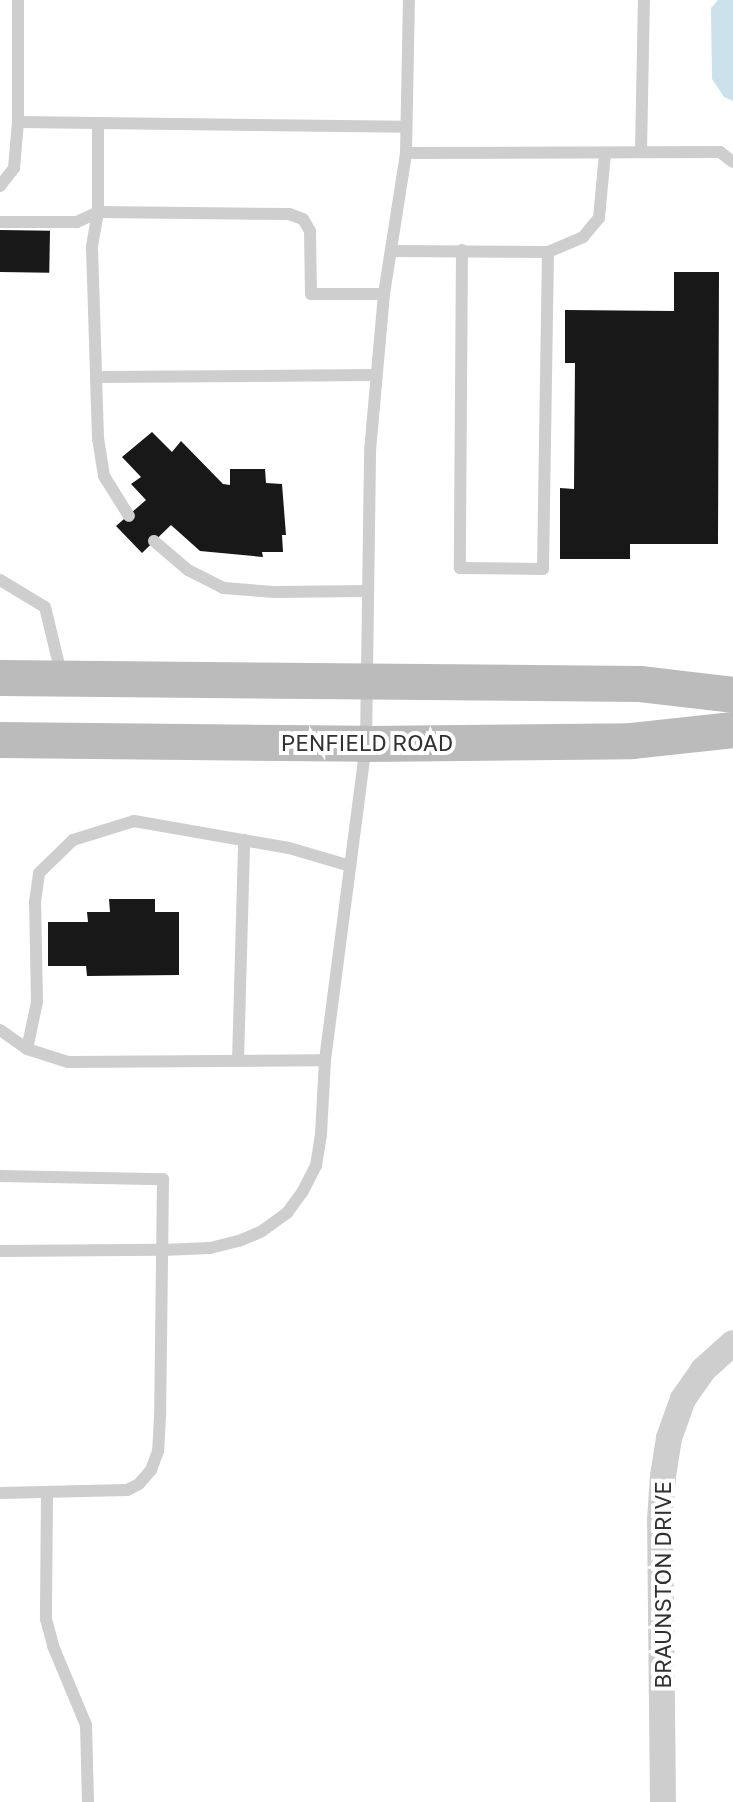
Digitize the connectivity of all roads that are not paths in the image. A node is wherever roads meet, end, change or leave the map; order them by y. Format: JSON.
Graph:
{"nodes":[{"id":1,"x":18,"y":0,"type":"edge"},
{"id":2,"x":409,"y":0,"type":"edge"},
{"id":3,"x":644,"y":0,"type":"edge"},
{"id":4,"x":18,"y":122,"type":"junction"},
{"id":5,"x":98,"y":123,"type":"junction"},
{"id":6,"x":406,"y":127,"type":"junction"},
{"id":7,"x":641,"y":152,"type":"junction"},
{"id":8,"x":406,"y":153,"type":"junction"},
{"id":9,"x":605,"y":153,"type":"junction"},
{"id":10,"x":733,"y":162,"type":"edge"},
{"id":11,"x":0,"y":186,"type":"edge"},
{"id":12,"x":98,"y":212,"type":"junction"},
{"id":13,"x":0,"y":222,"type":"edge"},
{"id":14,"x":462,"y":250,"type":"junction"},
{"id":15,"x":391,"y":251,"type":"junction"},
{"id":16,"x":548,"y":252,"type":"junction"},
{"id":17,"x":384,"y":294,"type":"junction"},
{"id":18,"x":375,"y":375,"type":"junction"},
{"id":19,"x":96,"y":377,"type":"junction"},
{"id":20,"x":129,"y":516,"type":"dead end"},
{"id":21,"x":154,"y":541,"type":"dead end"},
{"id":22,"x":0,"y":580,"type":"edge"},
{"id":23,"x":368,"y":591,"type":"junction"},
{"id":24,"x":0,"y":678,"type":"edge"},
{"id":25,"x":62,"y":678,"type":"junction"},
{"id":26,"x":367,"y":680,"type":"junction"},
{"id":27,"x":733,"y":695,"type":"edge"},
{"id":28,"x":733,"y":730,"type":"edge"},
{"id":29,"x":0,"y":740,"type":"edge"},
{"id":30,"x":366,"y":744,"type":"junction"},
{"id":31,"x":244,"y":840,"type":"junction"},
{"id":32,"x":350,"y":866,"type":"junction"},
{"id":33,"x":3,"y":1033,"type":"edge"},
{"id":34,"x":27,"y":1049,"type":"junction"},
{"id":35,"x":325,"y":1060,"type":"junction"},
{"id":36,"x":238,"y":1061,"type":"junction"},
{"id":37,"x":0,"y":1176,"type":"edge"},
{"id":38,"x":162,"y":1250,"type":"junction"},
{"id":39,"x":0,"y":1251,"type":"edge"},
{"id":40,"x":733,"y":1343,"type":"edge"},
{"id":41,"x":0,"y":1493,"type":"edge"},
{"id":42,"x":47,"y":1493,"type":"junction"},
{"id":43,"x":88,"y":1802,"type":"edge"},
{"id":44,"x":663,"y":1802,"type":"edge"}],
"edges":[{"from":1,"to":4,"type":"lane"},
{"from":2,"to":6,"type":"lane"},
{"from":3,"to":7,"type":"lane"},
{"from":4,"to":5,"type":"lane"},
{"from":4,"to":11,"type":"lane"},
{"from":5,"to":6,"type":"lane"},
{"from":5,"to":12,"type":"lane"},
{"from":6,"to":8,"type":"lane"},
{"from":7,"to":9,"type":"lane"},
{"from":7,"to":10,"type":"lane"},
{"from":8,"to":9,"type":"lane"},
{"from":8,"to":15,"type":"lane"},
{"from":9,"to":16,"type":"lane"},
{"from":12,"to":13,"type":"lane"},
{"from":12,"to":17,"type":"lane"},
{"from":12,"to":19,"type":"lane"},
{"from":14,"to":15,"type":"lane"},
{"from":14,"to":16,"type":"lane"},
{"from":14,"to":16,"type":"lane"},
{"from":15,"to":17,"type":"lane"},
{"from":17,"to":18,"type":"lane"},
{"from":18,"to":19,"type":"lane"},
{"from":18,"to":23,"type":"lane"},
{"from":19,"to":20,"type":"lane"},
{"from":21,"to":23,"type":"lane"},
{"from":22,"to":25,"type":"lane"},
{"from":23,"to":26,"type":"lane"},
{"from":24,"to":25,"type":"main road"},
{"from":25,"to":26,"type":"main road"},
{"from":26,"to":27,"type":"main road"},
{"from":26,"to":30,"type":"lane"},
{"from":28,"to":30,"type":"main road","name":"PENFIELD ROAD"},
{"from":29,"to":30,"type":"main road","name":"PENFIELD ROAD"},
{"from":30,"to":32,"type":"lane"},
{"from":31,"to":32,"type":"lane"},
{"from":31,"to":34,"type":"lane"},
{"from":31,"to":36,"type":"lane"},
{"from":32,"to":35,"type":"lane"},
{"from":33,"to":34,"type":"lane"},
{"from":34,"to":36,"type":"lane"},
{"from":35,"to":36,"type":"lane"},
{"from":35,"to":38,"type":"lane"},
{"from":37,"to":38,"type":"lane"},
{"from":38,"to":39,"type":"lane"},
{"from":38,"to":42,"type":"lane"},
{"from":40,"to":44,"type":"street","name":"BRAUNSTON DRIVE"},
{"from":41,"to":42,"type":"lane"},
{"from":42,"to":43,"type":"lane"}]}
